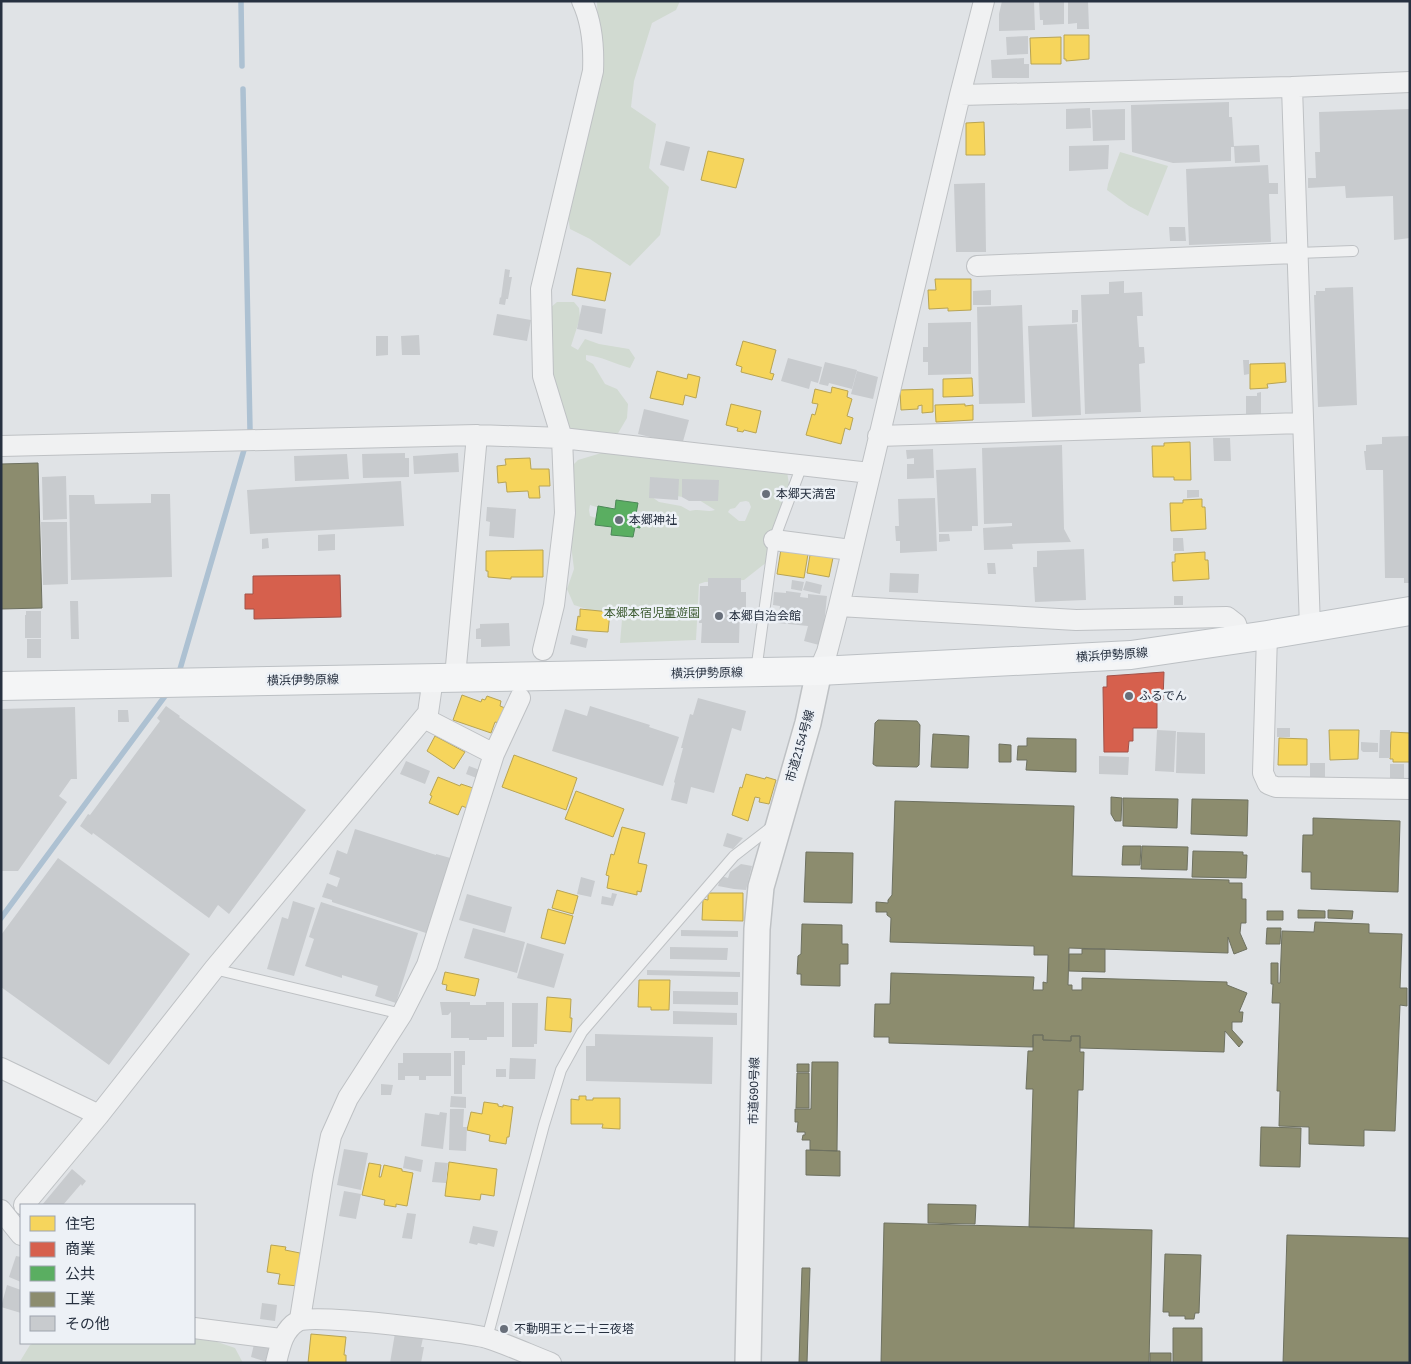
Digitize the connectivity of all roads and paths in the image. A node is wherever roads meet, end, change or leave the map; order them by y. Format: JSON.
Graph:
{"nodes":[{"id":1,"x":582,"y":1,"type":"edge"},
{"id":2,"x":984,"y":1,"type":"edge"},
{"id":3,"x":1410,"y":82,"type":"edge"},
{"id":4,"x":1292,"y":87,"type":"junction"},
{"id":5,"x":960,"y":95,"type":"junction"},
{"id":6,"x":1353,"y":251,"type":"dead end"},
{"id":7,"x":1297,"y":254,"type":"junction"},
{"id":8,"x":977,"y":266,"type":"dead end"},
{"id":9,"x":1302,"y":423,"type":"junction"},
{"id":10,"x":477,"y":435,"type":"junction"},
{"id":11,"x":878,"y":436,"type":"junction"},
{"id":12,"x":562,"y":438,"type":"junction"},
{"id":13,"x":1,"y":446,"type":"edge"},
{"id":14,"x":802,"y":465,"type":"junction"},
{"id":15,"x":870,"y":473,"type":"junction"},
{"id":16,"x":774,"y":540,"type":"junction"},
{"id":17,"x":851,"y":550,"type":"junction"},
{"id":18,"x":839,"y":606,"type":"junction"},
{"id":19,"x":1410,"y":611,"type":"edge"},
{"id":20,"x":1310,"y":628,"type":"junction"},
{"id":21,"x":1254,"y":637,"type":"junction"},
{"id":22,"x":543,"y":650,"type":"dead end"},
{"id":23,"x":819,"y":671,"type":"junction"},
{"id":24,"x":756,"y":672,"type":"junction"},
{"id":25,"x":444,"y":677,"type":"junction"},
{"id":26,"x":1,"y":686,"type":"edge"},
{"id":27,"x":520,"y":698,"type":"dead end"},
{"id":28,"x":424,"y":718,"type":"junction"},
{"id":29,"x":494,"y":754,"type":"junction"},
{"id":30,"x":1410,"y":789,"type":"edge"},
{"id":31,"x":779,"y":822,"type":"junction"},
{"id":32,"x":214,"y":969,"type":"junction"},
{"id":33,"x":402,"y":1014,"type":"junction"},
{"id":34,"x":1,"y":1068,"type":"edge"},
{"id":35,"x":99,"y":1115,"type":"junction"},
{"id":36,"x":26,"y":1204,"type":"edge"},
{"id":37,"x":300,"y":1319,"type":"junction"},
{"id":38,"x":195,"y":1328,"type":"edge"},
{"id":39,"x":487,"y":1338,"type":"junction"},
{"id":40,"x":281,"y":1339,"type":"junction"},
{"id":41,"x":276,"y":1363,"type":"edge"},
{"id":42,"x":551,"y":1363,"type":"edge"},
{"id":43,"x":748,"y":1363,"type":"edge"}],
"edges":[{"from":1,"to":12,"type":"street"},
{"from":2,"to":5,"type":"street"},
{"from":3,"to":4,"type":"street"},
{"from":4,"to":5,"type":"street"},
{"from":4,"to":7,"type":"street"},
{"from":5,"to":11,"type":"street"},
{"from":6,"to":7,"type":"lane"},
{"from":7,"to":8,"type":"street"},
{"from":7,"to":9,"type":"street"},
{"from":9,"to":11,"type":"street"},
{"from":9,"to":20,"type":"street"},
{"from":10,"to":12,"type":"street"},
{"from":10,"to":13,"type":"street"},
{"from":10,"to":25,"type":"street"},
{"from":11,"to":15,"type":"street"},
{"from":12,"to":14,"type":"street"},
{"from":12,"to":22,"type":"street"},
{"from":14,"to":15,"type":"street"},
{"from":14,"to":16,"type":"lane"},
{"from":15,"to":17,"type":"street"},
{"from":16,"to":17,"type":"street"},
{"from":16,"to":24,"type":"lane"},
{"from":17,"to":18,"type":"street"},
{"from":18,"to":21,"type":"street"},
{"from":18,"to":23,"type":"street"},
{"from":19,"to":20,"type":"main road","name":"横浜伊勢原線"},
{"from":20,"to":21,"type":"main road","name":"横浜伊勢原線"},
{"from":21,"to":23,"type":"main road","name":"横浜伊勢原線"},
{"from":21,"to":30,"type":"street"},
{"from":23,"to":24,"type":"main road","name":"横浜伊勢原線"},
{"from":23,"to":31,"type":"street","name":"市道2154号線"},
{"from":24,"to":25,"type":"main road","name":"横浜伊勢原線"},
{"from":25,"to":26,"type":"main road","name":"横浜伊勢原線"},
{"from":25,"to":28,"type":"street"},
{"from":27,"to":29,"type":"street"},
{"from":28,"to":29,"type":"street"},
{"from":28,"to":32,"type":"street"},
{"from":29,"to":33,"type":"street"},
{"from":31,"to":39,"type":"lane"},
{"from":31,"to":43,"type":"street","name":"市道690号線"},
{"from":32,"to":33,"type":"lane"},
{"from":32,"to":35,"type":"street"},
{"from":33,"to":37,"type":"street"},
{"from":34,"to":35,"type":"street"},
{"from":35,"to":36,"type":"street"},
{"from":37,"to":39,"type":"street"},
{"from":37,"to":40,"type":"street"},
{"from":38,"to":40,"type":"street"},
{"from":39,"to":42,"type":"street"},
{"from":40,"to":41,"type":"street"}]}
